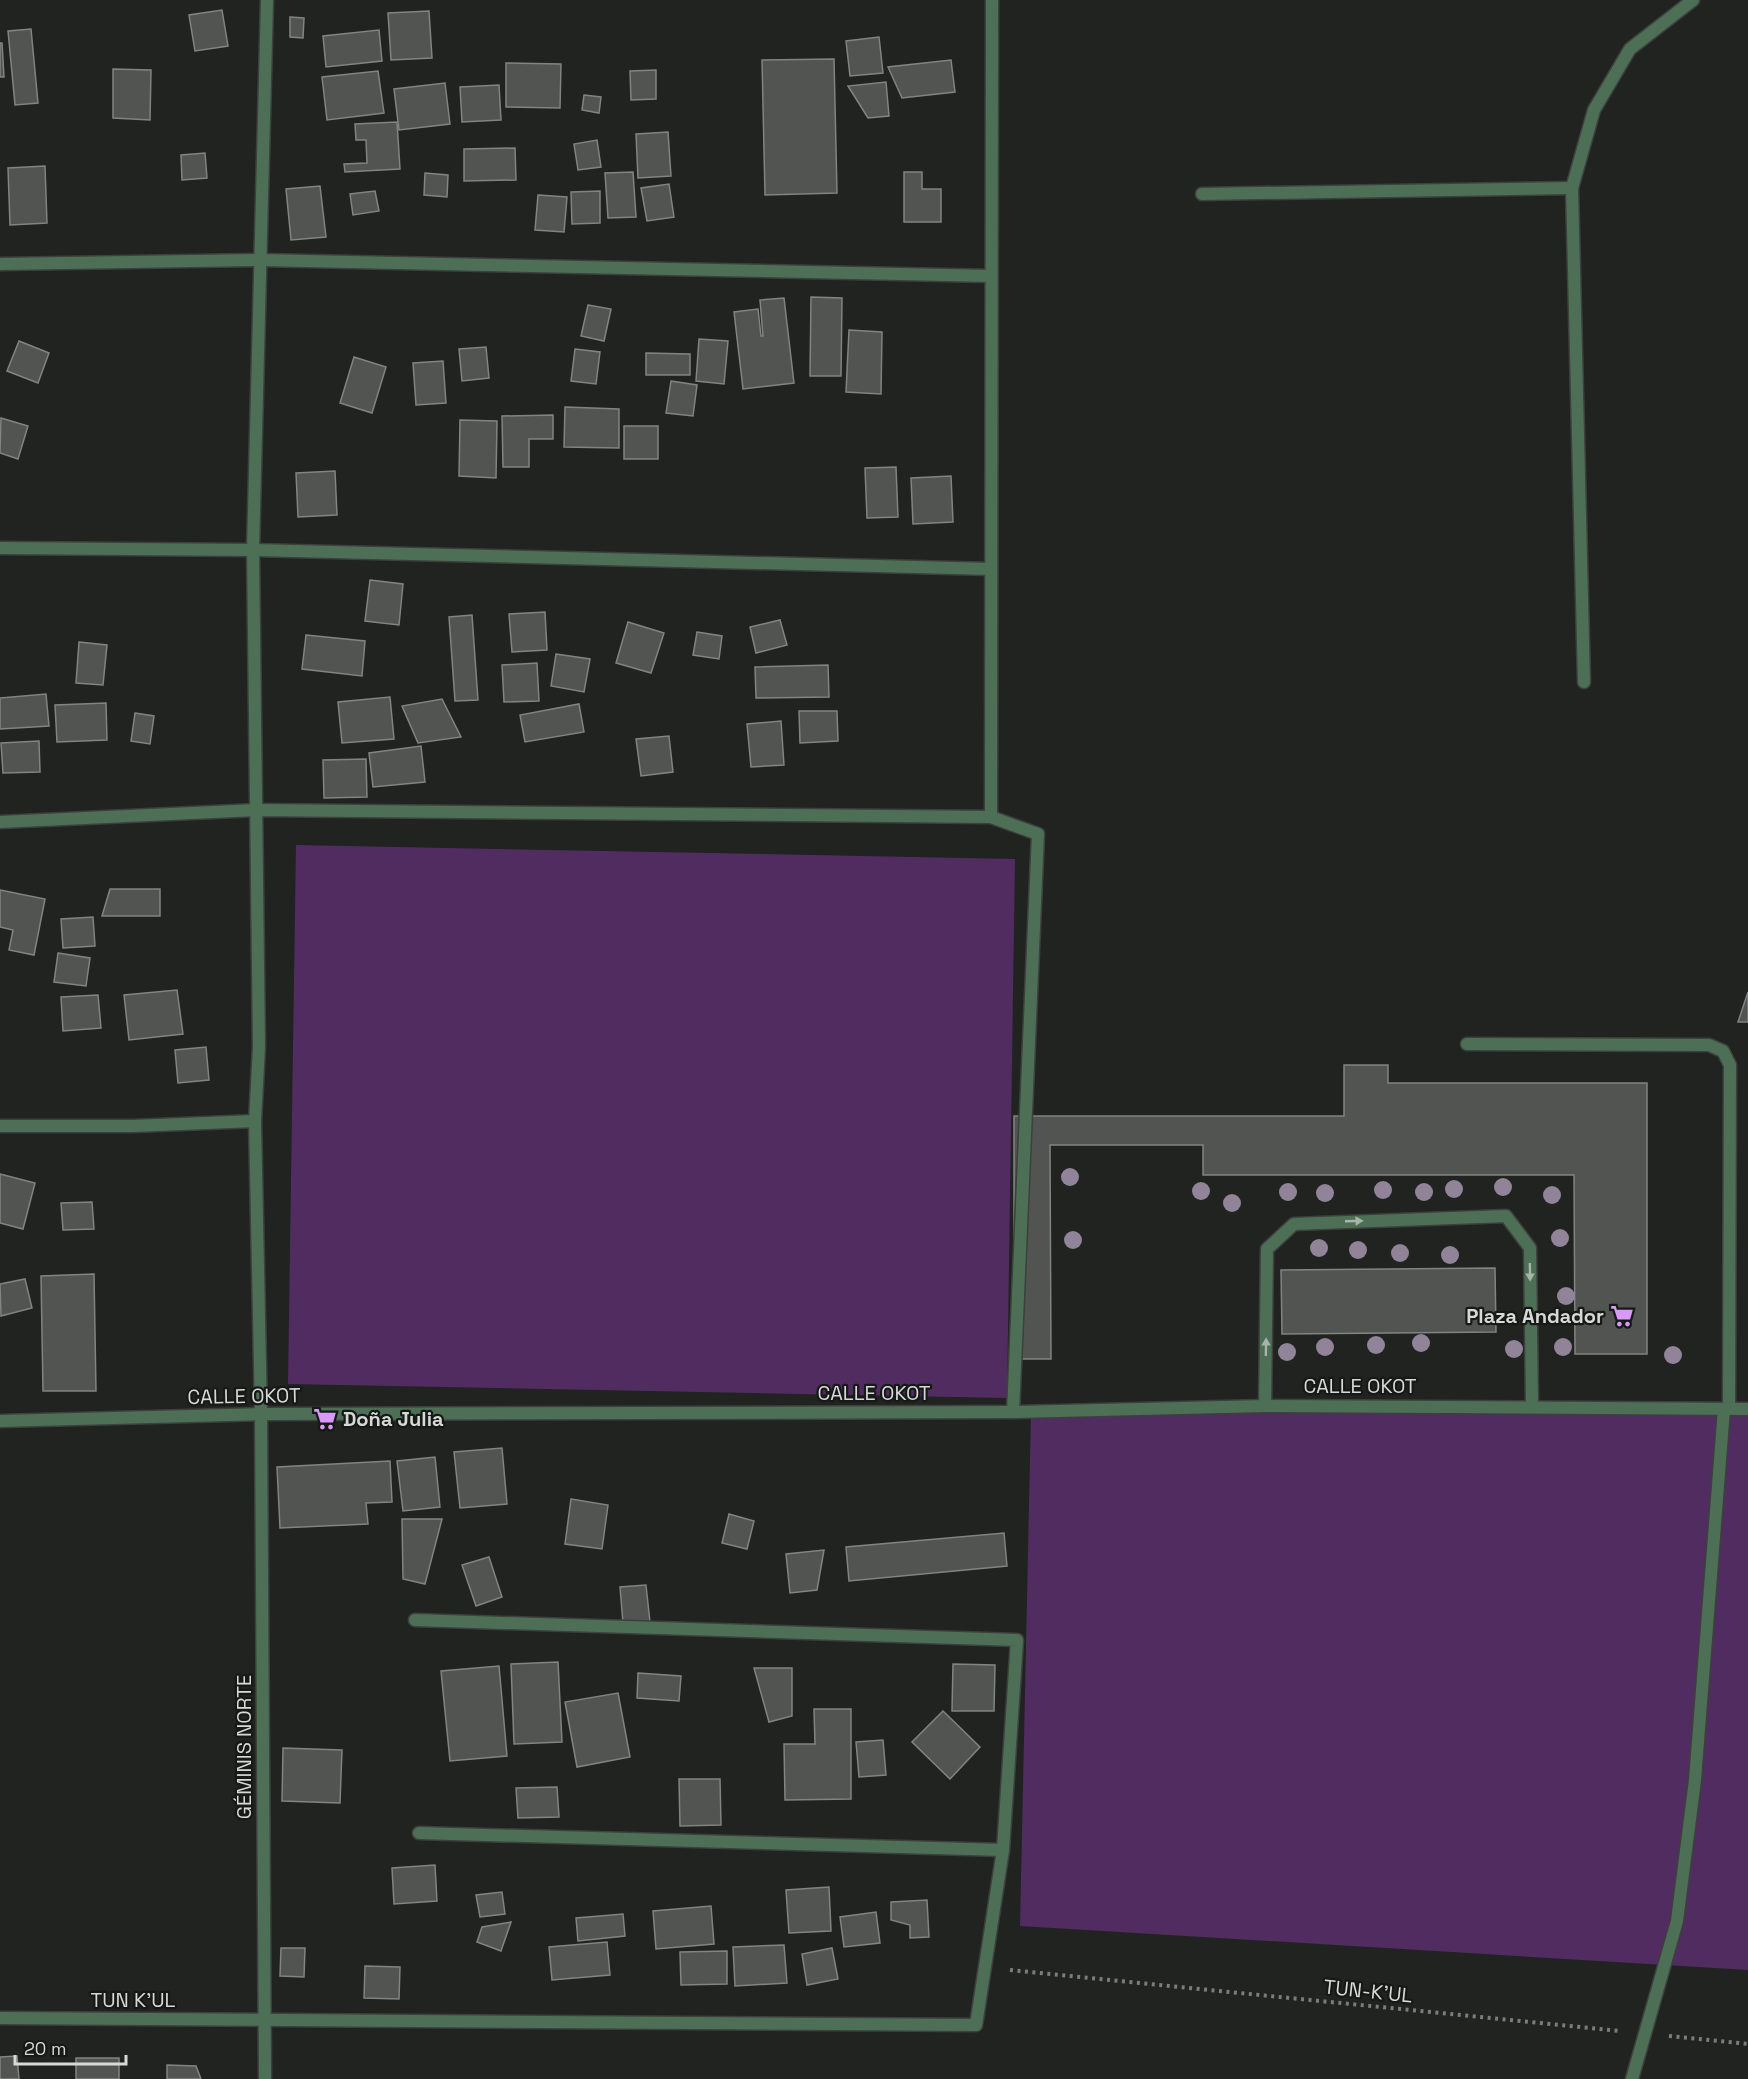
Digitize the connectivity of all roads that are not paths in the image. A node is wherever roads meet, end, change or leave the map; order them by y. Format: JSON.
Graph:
{"nodes":[{"id":1,"x":267,"y":0,"type":"edge"},
{"id":2,"x":992,"y":0,"type":"edge"},
{"id":3,"x":1693,"y":0,"type":"edge"},
{"id":4,"x":1572,"y":188,"type":"junction"},
{"id":5,"x":1202,"y":194,"type":"dead end"},
{"id":6,"x":261,"y":260,"type":"junction"},
{"id":7,"x":0,"y":264,"type":"edge"},
{"id":8,"x":992,"y":276,"type":"junction"},
{"id":9,"x":0,"y":548,"type":"edge"},
{"id":10,"x":253,"y":550,"type":"junction"},
{"id":11,"x":991,"y":570,"type":"junction"},
{"id":12,"x":1584,"y":682,"type":"dead end"},
{"id":13,"x":258,"y":810,"type":"junction"},
{"id":14,"x":991,"y":817,"type":"junction"},
{"id":15,"x":0,"y":822,"type":"edge"},
{"id":16,"x":1467,"y":1044,"type":"dead end"},
{"id":17,"x":255,"y":1121,"type":"junction"},
{"id":18,"x":0,"y":1126,"type":"edge"},
{"id":19,"x":1265,"y":1406,"type":"junction"},
{"id":20,"x":1532,"y":1406,"type":"junction"},
{"id":21,"x":1726,"y":1409,"type":"junction"},
{"id":22,"x":1748,"y":1409,"type":"edge"},
{"id":23,"x":1013,"y":1412,"type":"junction"},
{"id":24,"x":261,"y":1414,"type":"junction"},
{"id":25,"x":0,"y":1421,"type":"edge"},
{"id":26,"x":416,"y":1620,"type":"dead end"},
{"id":27,"x":419,"y":1833,"type":"dead end"},
{"id":28,"x":1003,"y":1850,"type":"junction"},
{"id":29,"x":0,"y":2018,"type":"edge"},
{"id":30,"x":265,"y":2020,"type":"junction"},
{"id":31,"x":265,"y":2079,"type":"edge"},
{"id":32,"x":1632,"y":2079,"type":"edge"}],
"edges":[{"from":1,"to":6,"type":"street","name":"GÉMINIS NORTE"},
{"from":2,"to":8,"type":"street"},
{"from":3,"to":4,"type":"street"},
{"from":4,"to":5,"type":"street"},
{"from":4,"to":12,"type":"street"},
{"from":6,"to":7,"type":"street"},
{"from":6,"to":8,"type":"street"},
{"from":6,"to":10,"type":"street","name":"GÉMINIS NORTE"},
{"from":8,"to":11,"type":"street"},
{"from":9,"to":10,"type":"street"},
{"from":10,"to":11,"type":"street"},
{"from":10,"to":13,"type":"street","name":"GÉMINIS NORTE"},
{"from":11,"to":14,"type":"street"},
{"from":13,"to":14,"type":"street"},
{"from":13,"to":15,"type":"street"},
{"from":13,"to":17,"type":"street","name":"GÉMINIS NORTE"},
{"from":14,"to":23,"type":"street"},
{"from":16,"to":21,"type":"street"},
{"from":17,"to":18,"type":"street"},
{"from":17,"to":24,"type":"street","name":"GÉMINIS NORTE"},
{"from":19,"to":20,"type":"street","name":"CALLE OKOT"},
{"from":19,"to":20,"type":"street","one_way":true},
{"from":19,"to":23,"type":"street","name":"CALLE OKOT"},
{"from":20,"to":21,"type":"street","name":"CALLE OKOT"},
{"from":21,"to":22,"type":"street","name":"CALLE OKOT"},
{"from":21,"to":32,"type":"street"},
{"from":23,"to":24,"type":"street","name":"CALLE OKOT"},
{"from":24,"to":25,"type":"street","name":"CALLE OKOT"},
{"from":24,"to":30,"type":"street","name":"GÉMINIS NORTE"},
{"from":26,"to":28,"type":"street"},
{"from":27,"to":28,"type":"street"},
{"from":28,"to":30,"type":"street","name":"TUN K'UL"},
{"from":29,"to":30,"type":"street","name":"TUN K'UL"},
{"from":30,"to":31,"type":"street","name":"GÉMINIS NORTE"}]}
